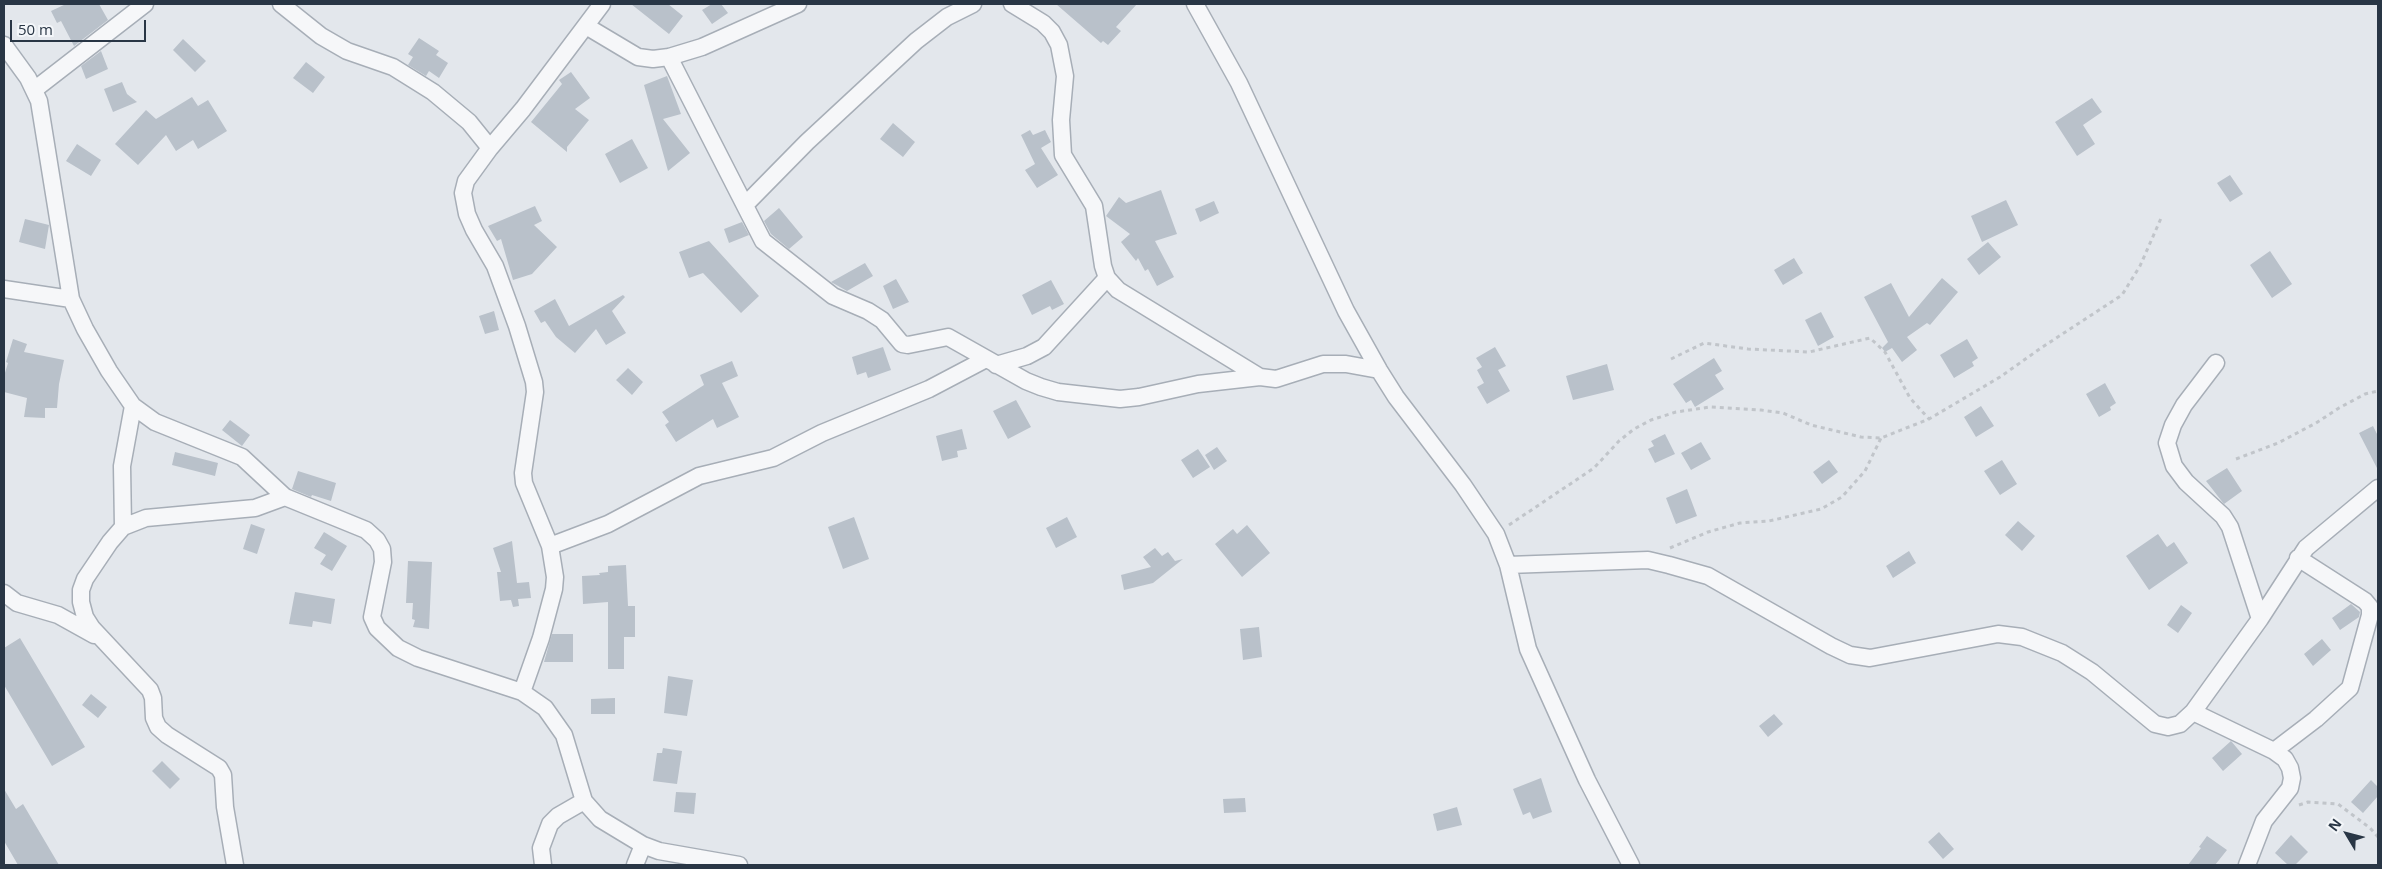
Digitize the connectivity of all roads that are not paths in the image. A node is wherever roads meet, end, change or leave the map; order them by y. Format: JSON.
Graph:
{"nodes":[{"id":1,"x":145,"y":4,"type":"edge"},
{"id":2,"x":281,"y":4,"type":"edge"},
{"id":3,"x":602,"y":4,"type":"edge"},
{"id":4,"x":798,"y":4,"type":"edge"},
{"id":5,"x":1012,"y":4,"type":"edge"},
{"id":6,"x":1195,"y":4,"type":"edge"},
{"id":7,"x":962,"y":6,"type":"edge"},
{"id":8,"x":586,"y":26,"type":"junction"},
{"id":9,"x":4,"y":45,"type":"edge"},
{"id":10,"x":669,"y":57,"type":"junction"},
{"id":11,"x":34,"y":90,"type":"junction"},
{"id":12,"x":490,"y":148,"type":"junction"},
{"id":13,"x":745,"y":205,"type":"junction"},
{"id":14,"x":1107,"y":278,"type":"junction"},
{"id":15,"x":4,"y":289,"type":"edge"},
{"id":16,"x":71,"y":299,"type":"junction"},
{"id":17,"x":991,"y":362,"type":"junction"},
{"id":18,"x":2216,"y":363,"type":"dead end"},
{"id":19,"x":1379,"y":370,"type":"junction"},
{"id":20,"x":1260,"y":377,"type":"junction"},
{"id":21,"x":133,"y":406,"type":"junction"},
{"id":22,"x":2378,"y":488,"type":"edge"},
{"id":23,"x":285,"y":497,"type":"junction"},
{"id":24,"x":123,"y":527,"type":"junction"},
{"id":25,"x":550,"y":546,"type":"junction"},
{"id":26,"x":2298,"y":558,"type":"junction"},
{"id":27,"x":1508,"y":565,"type":"junction"},
{"id":28,"x":4,"y":593,"type":"edge"},
{"id":29,"x":2260,"y":619,"type":"junction"},
{"id":30,"x":102,"y":640,"type":"junction"},
{"id":31,"x":522,"y":692,"type":"junction"},
{"id":32,"x":2193,"y":712,"type":"junction"},
{"id":33,"x":2274,"y":751,"type":"junction"},
{"id":34,"x":584,"y":801,"type":"junction"},
{"id":35,"x":643,"y":845,"type":"junction"},
{"id":36,"x":235,"y":865,"type":"edge"},
{"id":37,"x":543,"y":865,"type":"edge"},
{"id":38,"x":635,"y":865,"type":"edge"},
{"id":39,"x":739,"y":865,"type":"edge"},
{"id":40,"x":1631,"y":865,"type":"edge"},
{"id":41,"x":2247,"y":865,"type":"edge"}],
"edges":[{"from":1,"to":11,"type":"street"},
{"from":2,"to":12,"type":"street"},
{"from":3,"to":8,"type":"street"},
{"from":4,"to":10,"type":"street"},
{"from":5,"to":14,"type":"street"},
{"from":6,"to":19,"type":"street"},
{"from":7,"to":13,"type":"street"},
{"from":8,"to":10,"type":"street"},
{"from":8,"to":12,"type":"street"},
{"from":9,"to":11,"type":"street"},
{"from":10,"to":13,"type":"street"},
{"from":11,"to":16,"type":"street"},
{"from":12,"to":25,"type":"street"},
{"from":13,"to":17,"type":"street"},
{"from":14,"to":17,"type":"street"},
{"from":14,"to":20,"type":"street"},
{"from":15,"to":16,"type":"street"},
{"from":16,"to":21,"type":"street"},
{"from":17,"to":20,"type":"street"},
{"from":17,"to":25,"type":"street"},
{"from":18,"to":29,"type":"street"},
{"from":19,"to":20,"type":"street"},
{"from":19,"to":27,"type":"street"},
{"from":21,"to":23,"type":"street"},
{"from":21,"to":24,"type":"street"},
{"from":22,"to":26,"type":"street"},
{"from":23,"to":24,"type":"street"},
{"from":23,"to":31,"type":"street"},
{"from":24,"to":30,"type":"street"},
{"from":25,"to":31,"type":"street"},
{"from":26,"to":29,"type":"street"},
{"from":26,"to":33,"type":"street"},
{"from":27,"to":32,"type":"street"},
{"from":27,"to":40,"type":"street"},
{"from":28,"to":30,"type":"street"},
{"from":29,"to":32,"type":"street"},
{"from":30,"to":36,"type":"street"},
{"from":31,"to":34,"type":"street"},
{"from":32,"to":33,"type":"street"},
{"from":33,"to":41,"type":"street"},
{"from":34,"to":35,"type":"street"},
{"from":34,"to":37,"type":"street"},
{"from":35,"to":38,"type":"street"},
{"from":35,"to":39,"type":"street"}]}
